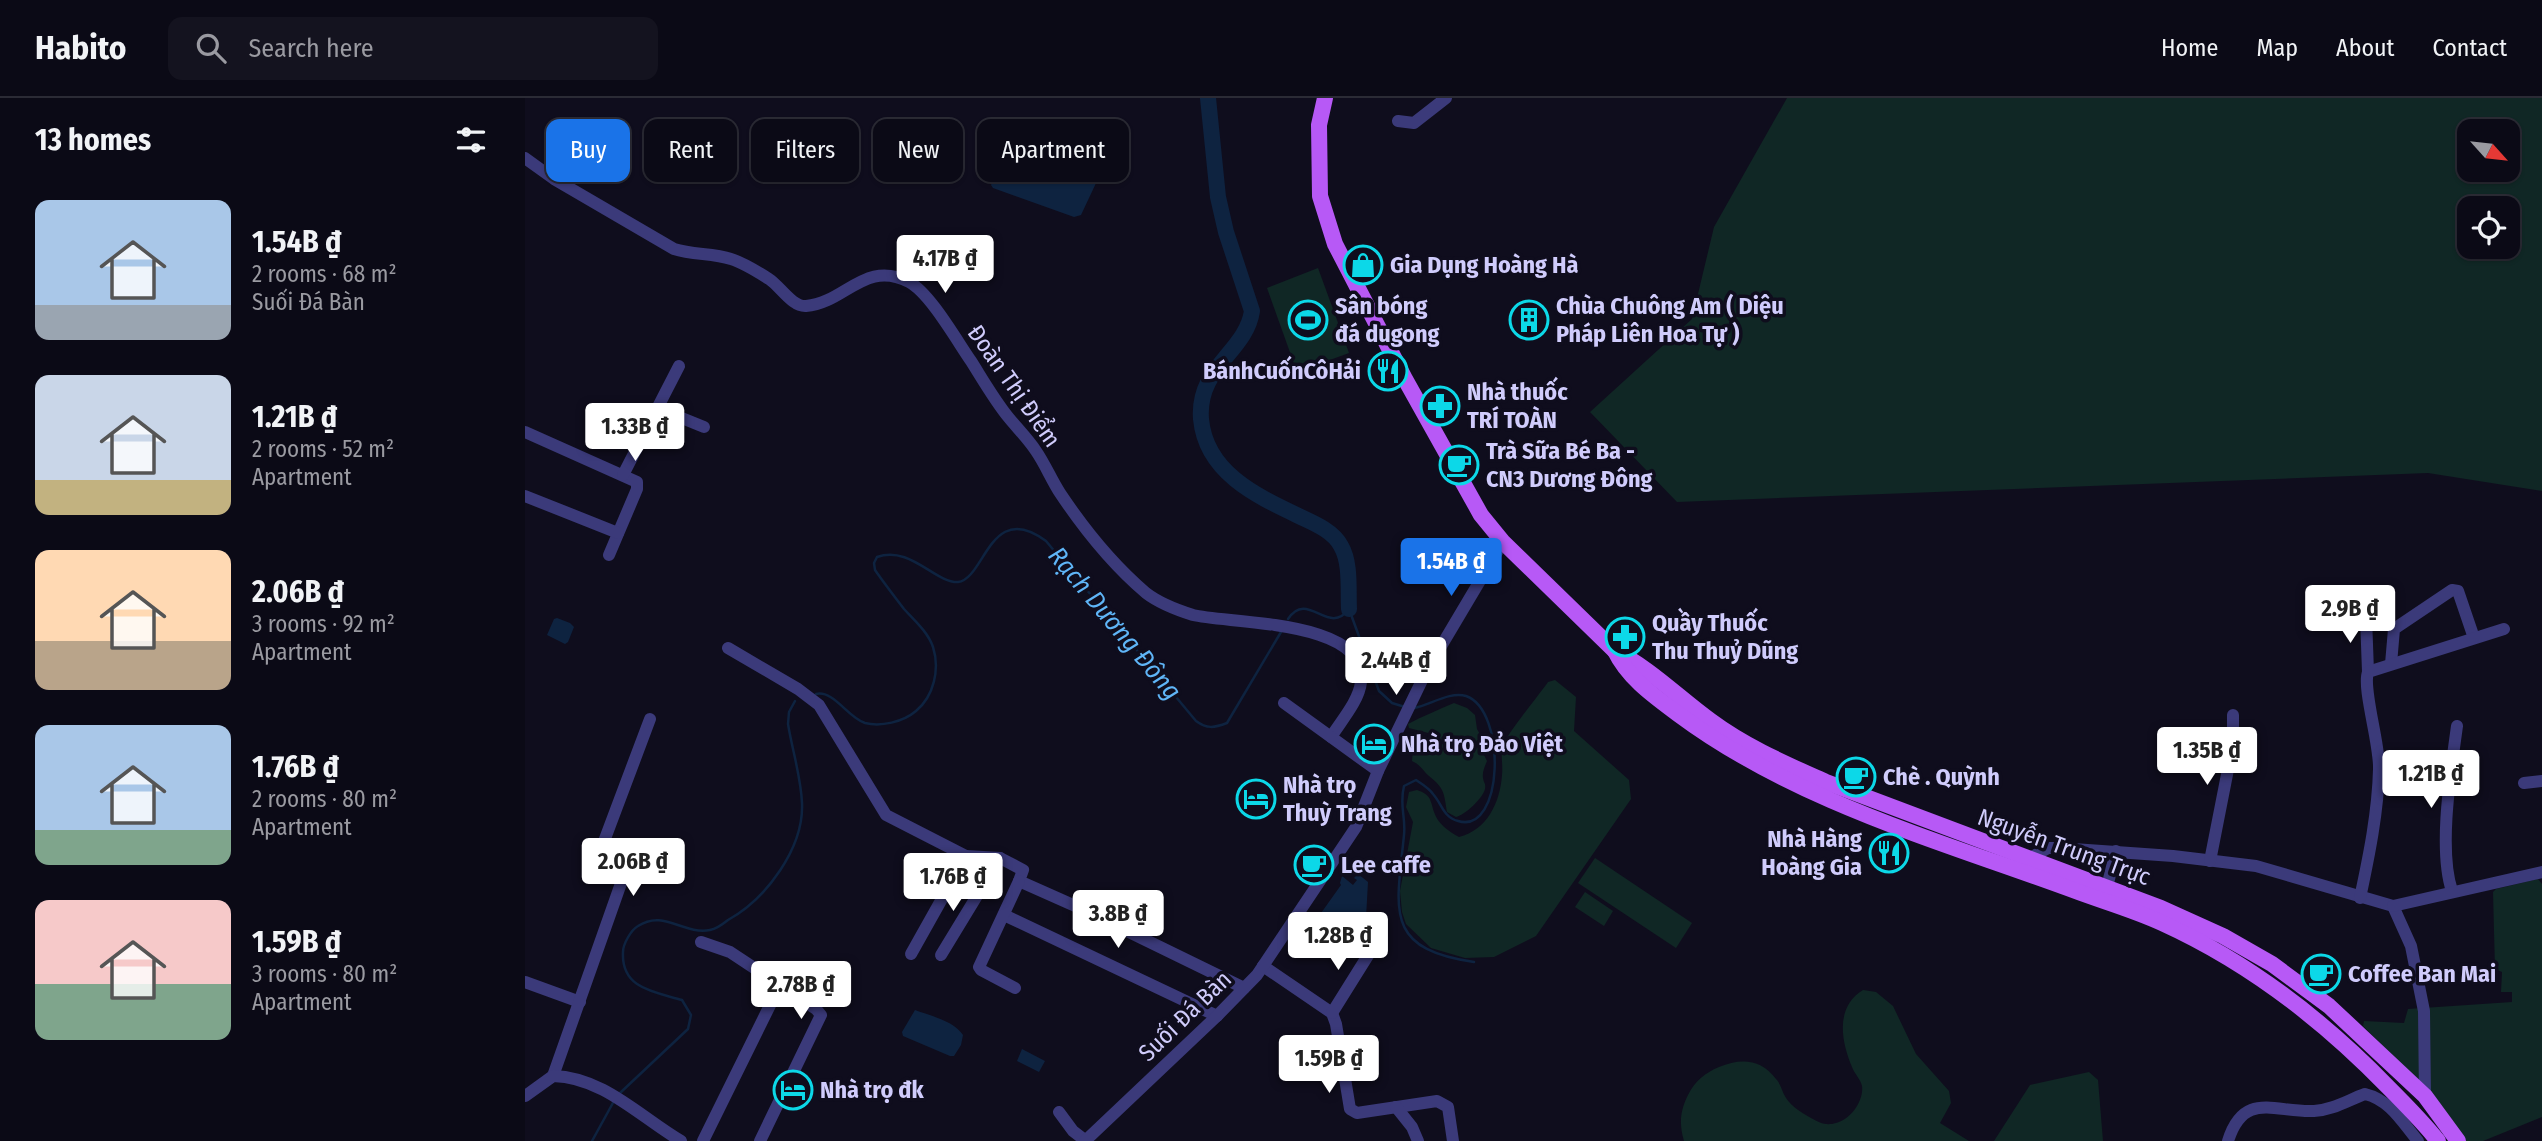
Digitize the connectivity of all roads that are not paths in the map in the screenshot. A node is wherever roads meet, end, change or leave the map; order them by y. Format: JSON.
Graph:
{"nodes":[{"id":1,"x":1325,"y":98,"type":"edge"},
{"id":2,"x":1446,"y":98,"type":"edge"},
{"id":3,"x":1398,"y":121,"type":"dead end"},
{"id":4,"x":525,"y":158,"type":"edge"},
{"id":5,"x":679,"y":366,"type":"dead end"},
{"id":6,"x":657,"y":408,"type":"junction"},
{"id":7,"x":704,"y":427,"type":"dead end"},
{"id":8,"x":525,"y":432,"type":"edge"},
{"id":9,"x":622,"y":475,"type":"junction"},
{"id":10,"x":525,"y":496,"type":"edge"},
{"id":11,"x":618,"y":533,"type":"junction"},
{"id":12,"x":1503,"y":542,"type":"junction"},
{"id":13,"x":609,"y":555,"type":"dead end"},
{"id":14,"x":2366,"y":617,"type":"dead end"},
{"id":15,"x":2504,"y":629,"type":"dead end"},
{"id":16,"x":2474,"y":638,"type":"junction"},
{"id":17,"x":728,"y":648,"type":"dead end"},
{"id":18,"x":1615,"y":651,"type":"junction"},
{"id":19,"x":2391,"y":664,"type":"junction"},
{"id":20,"x":2368,"y":672,"type":"junction"},
{"id":21,"x":1284,"y":703,"type":"dead end"},
{"id":22,"x":2233,"y":715,"type":"dead end"},
{"id":23,"x":650,"y":719,"type":"dead end"},
{"id":24,"x":2457,"y":726,"type":"dead end"},
{"id":25,"x":1331,"y":737,"type":"junction"},
{"id":26,"x":1378,"y":771,"type":"junction"},
{"id":27,"x":2542,"y":780,"type":"edge"},
{"id":28,"x":2524,"y":783,"type":"dead end"},
{"id":29,"x":2116,"y":851,"type":"junction"},
{"id":30,"x":966,"y":856,"type":"junction"},
{"id":31,"x":1000,"y":858,"type":"junction"},
{"id":32,"x":2030,"y":858,"type":"junction"},
{"id":33,"x":2210,"y":861,"type":"junction"},
{"id":34,"x":2542,"y":872,"type":"edge"},
{"id":35,"x":1019,"y":881,"type":"junction"},
{"id":36,"x":2452,"y":891,"type":"junction"},
{"id":37,"x":2106,"y":894,"type":"junction"},
{"id":38,"x":2360,"y":898,"type":"junction"},
{"id":39,"x":2393,"y":906,"type":"junction"},
{"id":40,"x":1004,"y":915,"type":"junction"},
{"id":41,"x":701,"y":942,"type":"dead end"},
{"id":42,"x":1372,"y":949,"type":"dead end"},
{"id":43,"x":911,"y":954,"type":"dead end"},
{"id":44,"x":941,"y":955,"type":"dead end"},
{"id":45,"x":1263,"y":966,"type":"junction"},
{"id":46,"x":525,"y":982,"type":"edge"},
{"id":47,"x":780,"y":985,"type":"junction"},
{"id":48,"x":1015,"y":988,"type":"dead end"},
{"id":49,"x":1244,"y":988,"type":"junction"},
{"id":50,"x":580,"y":1002,"type":"junction"},
{"id":51,"x":1332,"y":1013,"type":"junction"},
{"id":52,"x":1217,"y":1016,"type":"junction"},
{"id":53,"x":553,"y":1076,"type":"junction"},
{"id":54,"x":525,"y":1096,"type":"edge"},
{"id":55,"x":2425,"y":1096,"type":"junction"},
{"id":56,"x":1396,"y":1107,"type":"junction"},
{"id":57,"x":1059,"y":1112,"type":"dead end"},
{"id":58,"x":681,"y":1141,"type":"edge"},
{"id":59,"x":703,"y":1141,"type":"edge"},
{"id":60,"x":760,"y":1141,"type":"edge"},
{"id":61,"x":1085,"y":1141,"type":"edge"},
{"id":62,"x":1418,"y":1141,"type":"edge"},
{"id":63,"x":1453,"y":1141,"type":"edge"},
{"id":64,"x":2228,"y":1141,"type":"edge"},
{"id":65,"x":2418,"y":1141,"type":"edge"},
{"id":66,"x":2438,"y":1141,"type":"edge"},
{"id":67,"x":2458,"y":1141,"type":"edge"}],
"edges":[{"from":1,"to":12,"type":"main road","name":"Nguyễn Trung Trực"},
{"from":2,"to":3,"type":"street"},
{"from":4,"to":25,"type":"street","name":"Đoàn Thị Điểm"},
{"from":5,"to":6,"type":"street"},
{"from":6,"to":7,"type":"street"},
{"from":6,"to":9,"type":"street"},
{"from":8,"to":9,"type":"street"},
{"from":9,"to":11,"type":"street"},
{"from":10,"to":11,"type":"street"},
{"from":11,"to":13,"type":"street"},
{"from":12,"to":18,"type":"main road","name":"Nguyễn Trung Trực"},
{"from":12,"to":26,"type":"street","name":"Suối Đá Bàn"},
{"from":14,"to":20,"type":"street"},
{"from":15,"to":16,"type":"street"},
{"from":16,"to":19,"type":"street"},
{"from":16,"to":19,"type":"street"},
{"from":17,"to":30,"type":"street"},
{"from":18,"to":32,"type":"main road","name":"Nguyễn Trung Trực"},
{"from":18,"to":37,"type":"main road","name":"Nguyễn Trung Trực"},
{"from":19,"to":20,"type":"street"},
{"from":20,"to":38,"type":"street"},
{"from":21,"to":25,"type":"street"},
{"from":22,"to":33,"type":"street"},
{"from":23,"to":50,"type":"street"},
{"from":24,"to":36,"type":"street"},
{"from":25,"to":26,"type":"street"},
{"from":26,"to":45,"type":"street","name":"Suối Đá Bàn"},
{"from":27,"to":28,"type":"street"},
{"from":29,"to":32,"type":"street"},
{"from":29,"to":33,"type":"street"},
{"from":29,"to":37,"type":"street"},
{"from":30,"to":31,"type":"street"},
{"from":30,"to":43,"type":"street"},
{"from":31,"to":35,"type":"street"},
{"from":31,"to":44,"type":"street"},
{"from":32,"to":37,"type":"main road","name":"Nguyễn Trung Trực"},
{"from":33,"to":38,"type":"street"},
{"from":34,"to":36,"type":"street"},
{"from":35,"to":40,"type":"street"},
{"from":35,"to":49,"type":"street"},
{"from":36,"to":39,"type":"street"},
{"from":37,"to":55,"type":"main road","name":"Nguyễn Trung Trực"},
{"from":37,"to":66,"type":"main road","name":"Nguyễn Trung Trực"},
{"from":38,"to":39,"type":"street"},
{"from":39,"to":55,"type":"street"},
{"from":40,"to":48,"type":"street"},
{"from":40,"to":52,"type":"street"},
{"from":41,"to":47,"type":"street"},
{"from":42,"to":51,"type":"street"},
{"from":45,"to":49,"type":"street","name":"Suối Đá Bàn"},
{"from":45,"to":51,"type":"street"},
{"from":46,"to":50,"type":"street"},
{"from":47,"to":59,"type":"street"},
{"from":47,"to":60,"type":"street"},
{"from":49,"to":52,"type":"street","name":"Suối Đá Bàn"},
{"from":50,"to":53,"type":"street"},
{"from":51,"to":56,"type":"street"},
{"from":52,"to":61,"type":"street","name":"Suối Đá Bàn"},
{"from":53,"to":54,"type":"street"},
{"from":53,"to":58,"type":"street"},
{"from":55,"to":67,"type":"main road","name":"Nguyễn Trung Trực"},
{"from":56,"to":62,"type":"street"},
{"from":56,"to":63,"type":"street"},
{"from":57,"to":61,"type":"street"},
{"from":64,"to":65,"type":"street"}]}
